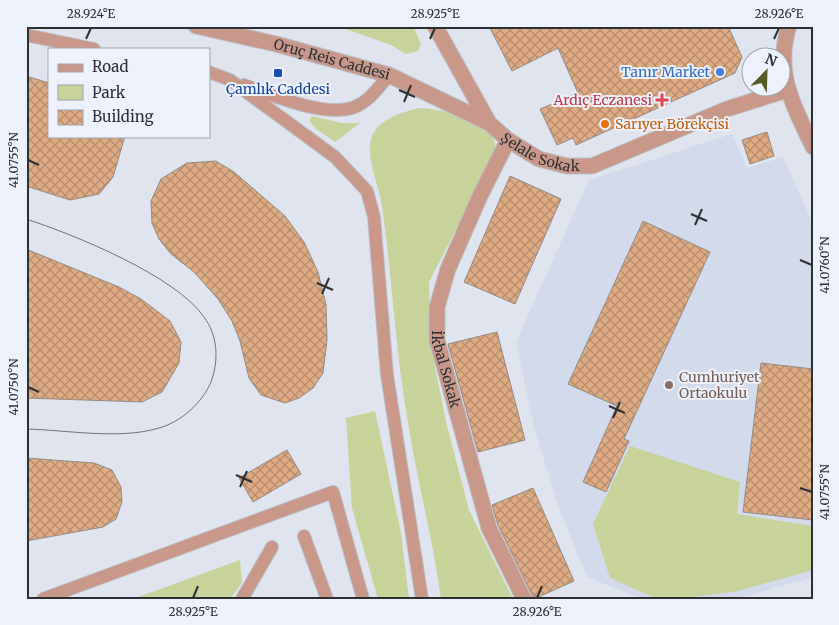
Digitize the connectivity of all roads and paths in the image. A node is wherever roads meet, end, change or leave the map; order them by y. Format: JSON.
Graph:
{"nodes":[{"id":1,"x":196,"y":26,"type":"edge"},
{"id":2,"x":435,"y":26,"type":"edge"},
{"id":3,"x":789,"y":26,"type":"edge"},
{"id":4,"x":26,"y":34,"type":"edge"},
{"id":5,"x":89,"y":48,"type":"edge"},
{"id":6,"x":786,"y":48,"type":"edge"},
{"id":7,"x":210,"y":72,"type":"edge"},
{"id":8,"x":389,"y":75,"type":"junction"},
{"id":9,"x":230,"y":80,"type":"junction"},
{"id":10,"x":762,"y":98,"type":"edge"},
{"id":11,"x":791,"y":98,"type":"edge"},
{"id":12,"x":489,"y":123,"type":"junction"},
{"id":13,"x":508,"y":140,"type":"junction"},
{"id":14,"x":813,"y":147,"type":"edge"},
{"id":15,"x":304,"y":536,"type":"dead end"},
{"id":16,"x":272,"y":547,"type":"dead end"},
{"id":17,"x":43,"y":599,"type":"edge"},
{"id":18,"x":242,"y":599,"type":"edge"},
{"id":19,"x":327,"y":599,"type":"edge"},
{"id":20,"x":363,"y":599,"type":"edge"},
{"id":21,"x":422,"y":599,"type":"edge"},
{"id":22,"x":524,"y":599,"type":"edge"}],
"edges":[{"from":1,"to":8,"type":"street","name":"Oruç Reis Caddesi"},
{"from":2,"to":12,"type":"street","name":"Şelale Sokak"},
{"from":3,"to":6,"type":"street"},
{"from":4,"to":5,"type":"lane"},
{"from":7,"to":9,"type":"lane"},
{"from":8,"to":9,"type":"lane"},
{"from":8,"to":12,"type":"street","name":"Oruç Reis Caddesi"},
{"from":9,"to":21,"type":"lane"},
{"from":10,"to":13,"type":"street","name":"Şelale Sokak"},
{"from":11,"to":14,"type":"street"},
{"from":12,"to":13,"type":"street","name":"Şelale Sokak"},
{"from":13,"to":22,"type":"street","name":"İkbal Sokak"},
{"from":15,"to":19,"type":"lane"},
{"from":16,"to":18,"type":"lane"},
{"from":17,"to":20,"type":"lane"}]}
